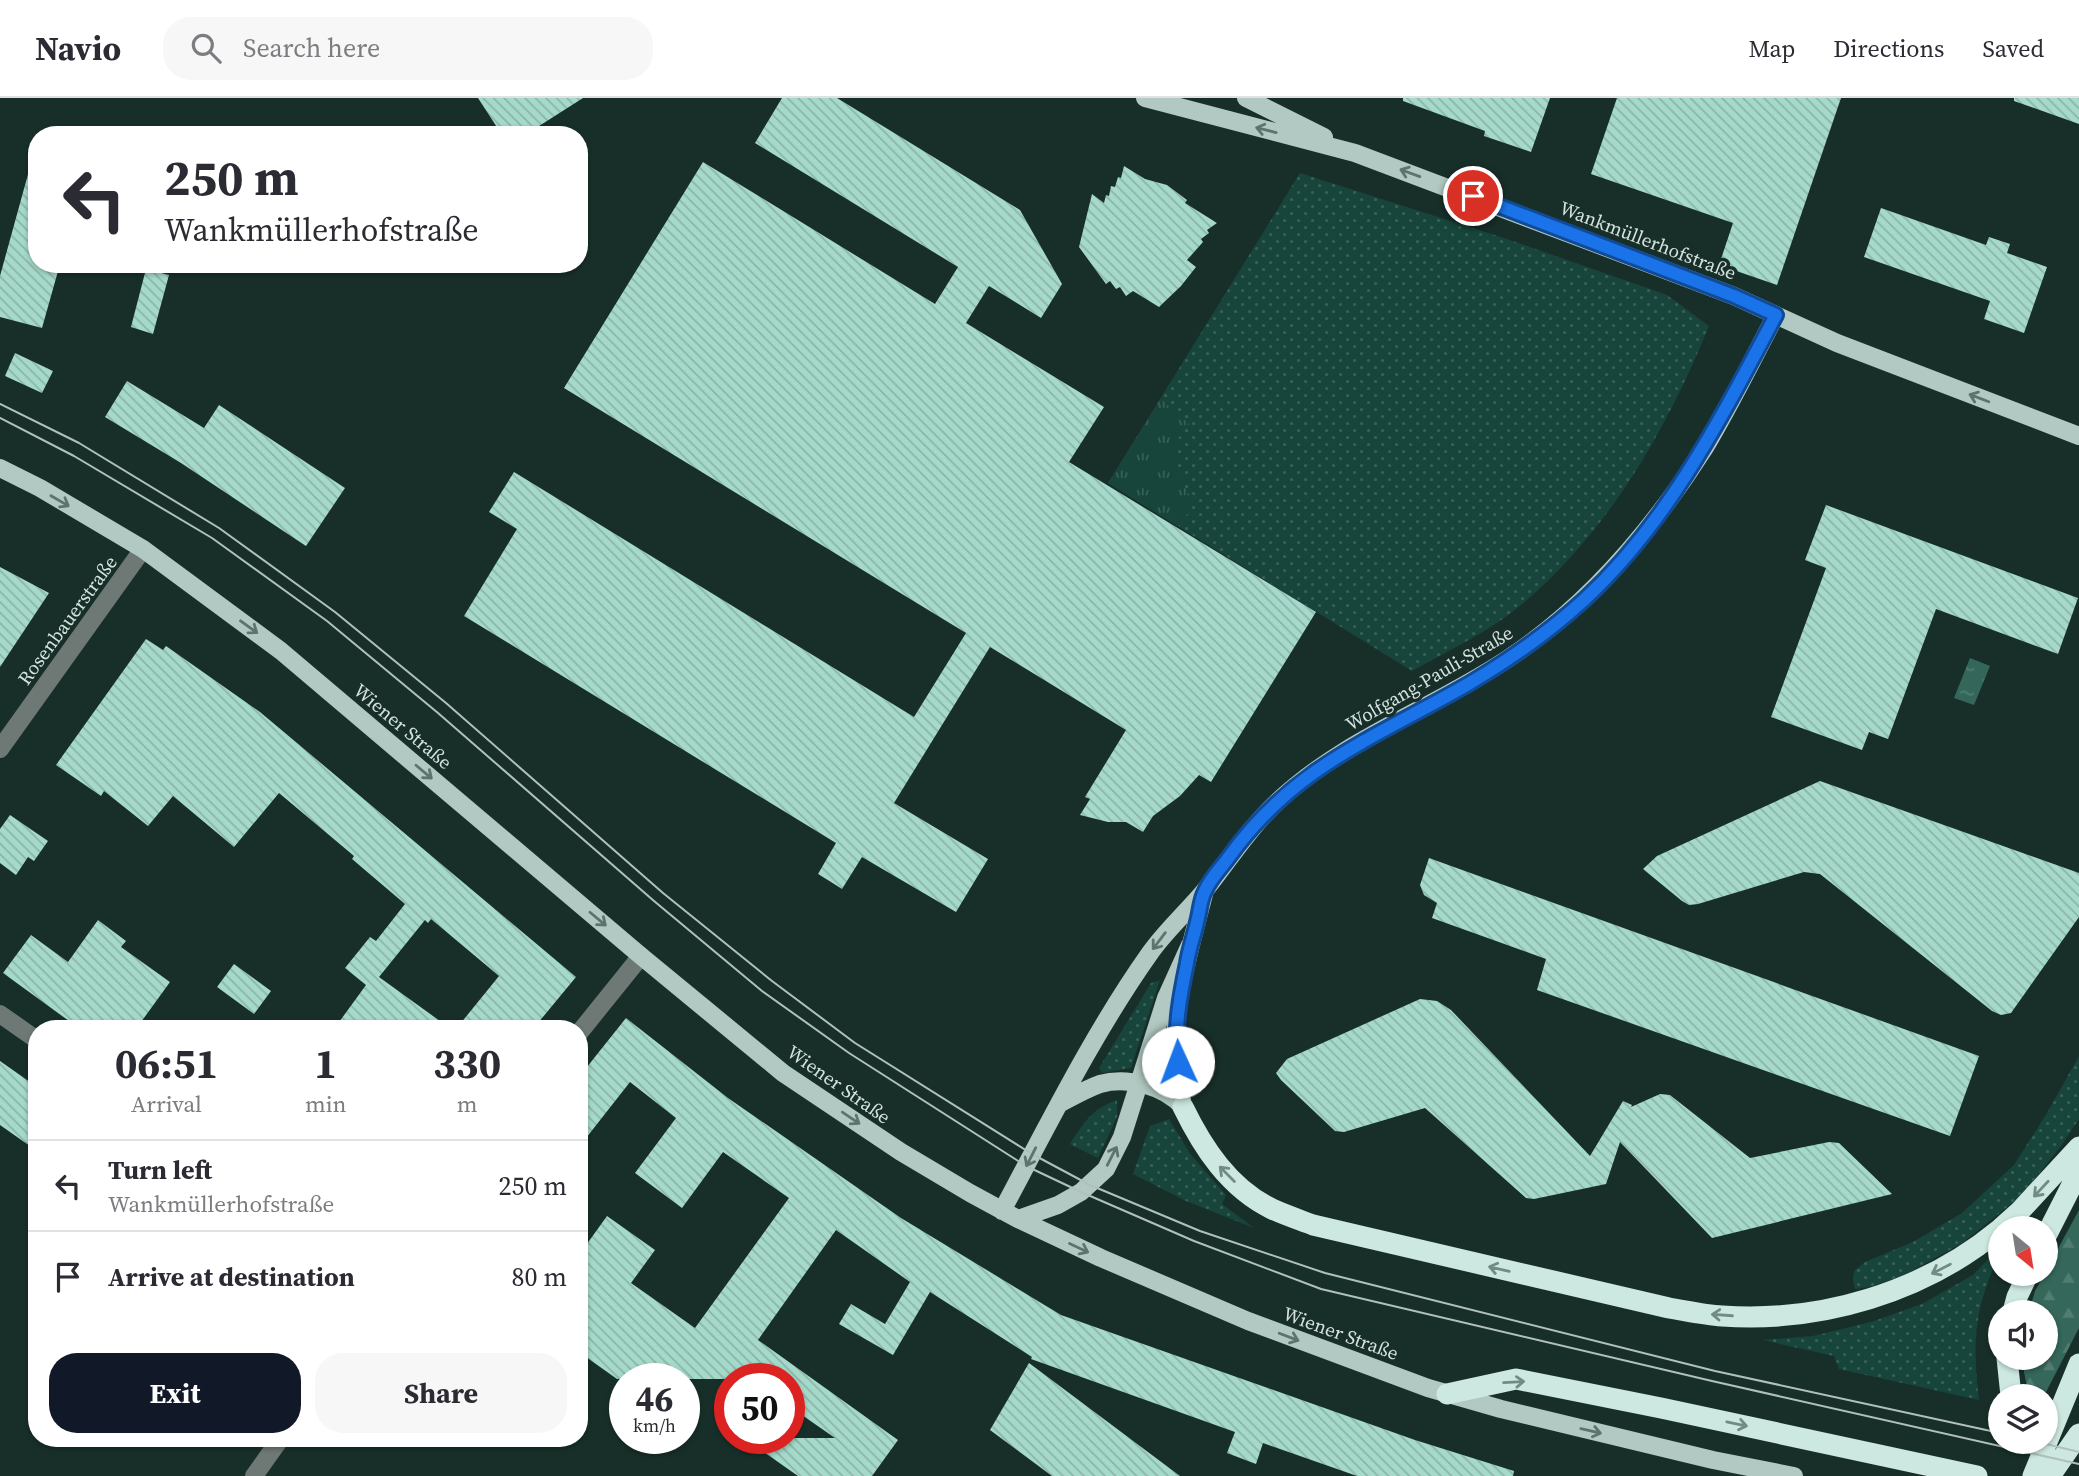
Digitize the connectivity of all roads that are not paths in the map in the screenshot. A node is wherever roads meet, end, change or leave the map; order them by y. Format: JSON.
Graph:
{"nodes":[{"id":1,"x":1145,"y":98,"type":"edge"},
{"id":2,"x":1246,"y":98,"type":"edge"},
{"id":3,"x":1355,"y":153,"type":"junction"},
{"id":4,"x":1776,"y":315,"type":"junction"},
{"id":5,"x":2079,"y":436,"type":"edge"},
{"id":6,"x":0,"y":468,"type":"edge"},
{"id":7,"x":143,"y":549,"type":"junction"},
{"id":8,"x":0,"y":749,"type":"edge"},
{"id":9,"x":1205,"y":891,"type":"junction"},
{"id":10,"x":1190,"y":946,"type":"junction"},
{"id":11,"x":641,"y":957,"type":"junction"},
{"id":12,"x":0,"y":1014,"type":"edge"},
{"id":13,"x":588,"y":1022,"type":"edge"},
{"id":14,"x":28,"y":1034,"type":"edge"},
{"id":15,"x":1139,"y":1084,"type":"junction"},
{"id":16,"x":1059,"y":1104,"type":"junction"},
{"id":17,"x":1183,"y":1107,"type":"junction"},
{"id":18,"x":2079,"y":1147,"type":"edge"},
{"id":19,"x":2079,"y":1171,"type":"edge"},
{"id":20,"x":1010,"y":1215,"type":"junction"},
{"id":21,"x":2015,"y":1216,"type":"edge"},
{"id":22,"x":2056,"y":1216,"type":"edge"},
{"id":23,"x":1988,"y":1238,"type":"edge"},
{"id":24,"x":2079,"y":1364,"type":"edge"},
{"id":25,"x":1447,"y":1394,"type":"junction"},
{"id":26,"x":2079,"y":1433,"type":"edge"},
{"id":27,"x":275,"y":1447,"type":"edge"},
{"id":28,"x":2031,"y":1454,"type":"edge"},
{"id":29,"x":1713,"y":1460,"type":"junction"},
{"id":30,"x":254,"y":1476,"type":"edge"},
{"id":31,"x":1734,"y":1476,"type":"edge"},
{"id":32,"x":1794,"y":1476,"type":"edge"},
{"id":33,"x":1977,"y":1476,"type":"edge"},
{"id":34,"x":2033,"y":1476,"type":"edge"},
{"id":35,"x":2041,"y":1476,"type":"edge"},
{"id":36,"x":2050,"y":1476,"type":"edge"}],
"edges":[{"from":3,"to":1,"type":"main road","name":"Wankmüllerhofstraße","one_way":true},
{"from":2,"to":3,"type":"main road","name":"Wankmüllerhofstraße"},
{"from":4,"to":3,"type":"main road","name":"Wankmüllerhofstraße","one_way":true},
{"from":5,"to":4,"type":"main road","name":"Wankmüllerhofstraße","one_way":true},
{"from":4,"to":9,"type":"main road","name":"Wolfgang-Pauli-Straße"},
{"from":6,"to":7,"type":"main road","name":"Wiener Straße","one_way":true},
{"from":7,"to":8,"type":"street","name":"Rosenbauerstraße"},
{"from":7,"to":11,"type":"main road","name":"Wiener Straße","one_way":true},
{"from":9,"to":10,"type":"main road","name":"Wolfgang-Pauli-Straße"},
{"from":9,"to":16,"type":"main road","name":"Wolfgang-Pauli-Straße","one_way":true},
{"from":10,"to":15,"type":"main road","name":"Wolfgang-Pauli-Straße"},
{"from":10,"to":17,"type":"main road","name":"Wolfgang-Pauli-Straße"},
{"from":11,"to":13,"type":"street"},
{"from":11,"to":20,"type":"main road","name":"Wiener Straße","one_way":true},
{"from":12,"to":14,"type":"street"},
{"from":15,"to":16,"type":"main road"},
{"from":15,"to":17,"type":"main road"},
{"from":20,"to":15,"type":"main road","name":"Wolfgang-Pauli-Straße","one_way":true},
{"from":16,"to":20,"type":"main road","name":"Wolfgang-Pauli-Straße","one_way":true},
{"from":23,"to":17,"type":"highway","one_way":true},
{"from":18,"to":21,"type":"highway","one_way":true},
{"from":19,"to":22,"type":"highway"},
{"from":20,"to":25,"type":"main road","name":"Wiener Straße","one_way":true},
{"from":24,"to":34,"type":"highway"},
{"from":25,"to":29,"type":"main road","name":"Wiener Straße","one_way":true},
{"from":25,"to":33,"type":"highway","one_way":true},
{"from":26,"to":36,"type":"highway"},
{"from":27,"to":30,"type":"street"},
{"from":28,"to":35,"type":"highway"},
{"from":29,"to":31,"type":"main road"},
{"from":29,"to":32,"type":"main road","name":"Wiener Straße"}]}
